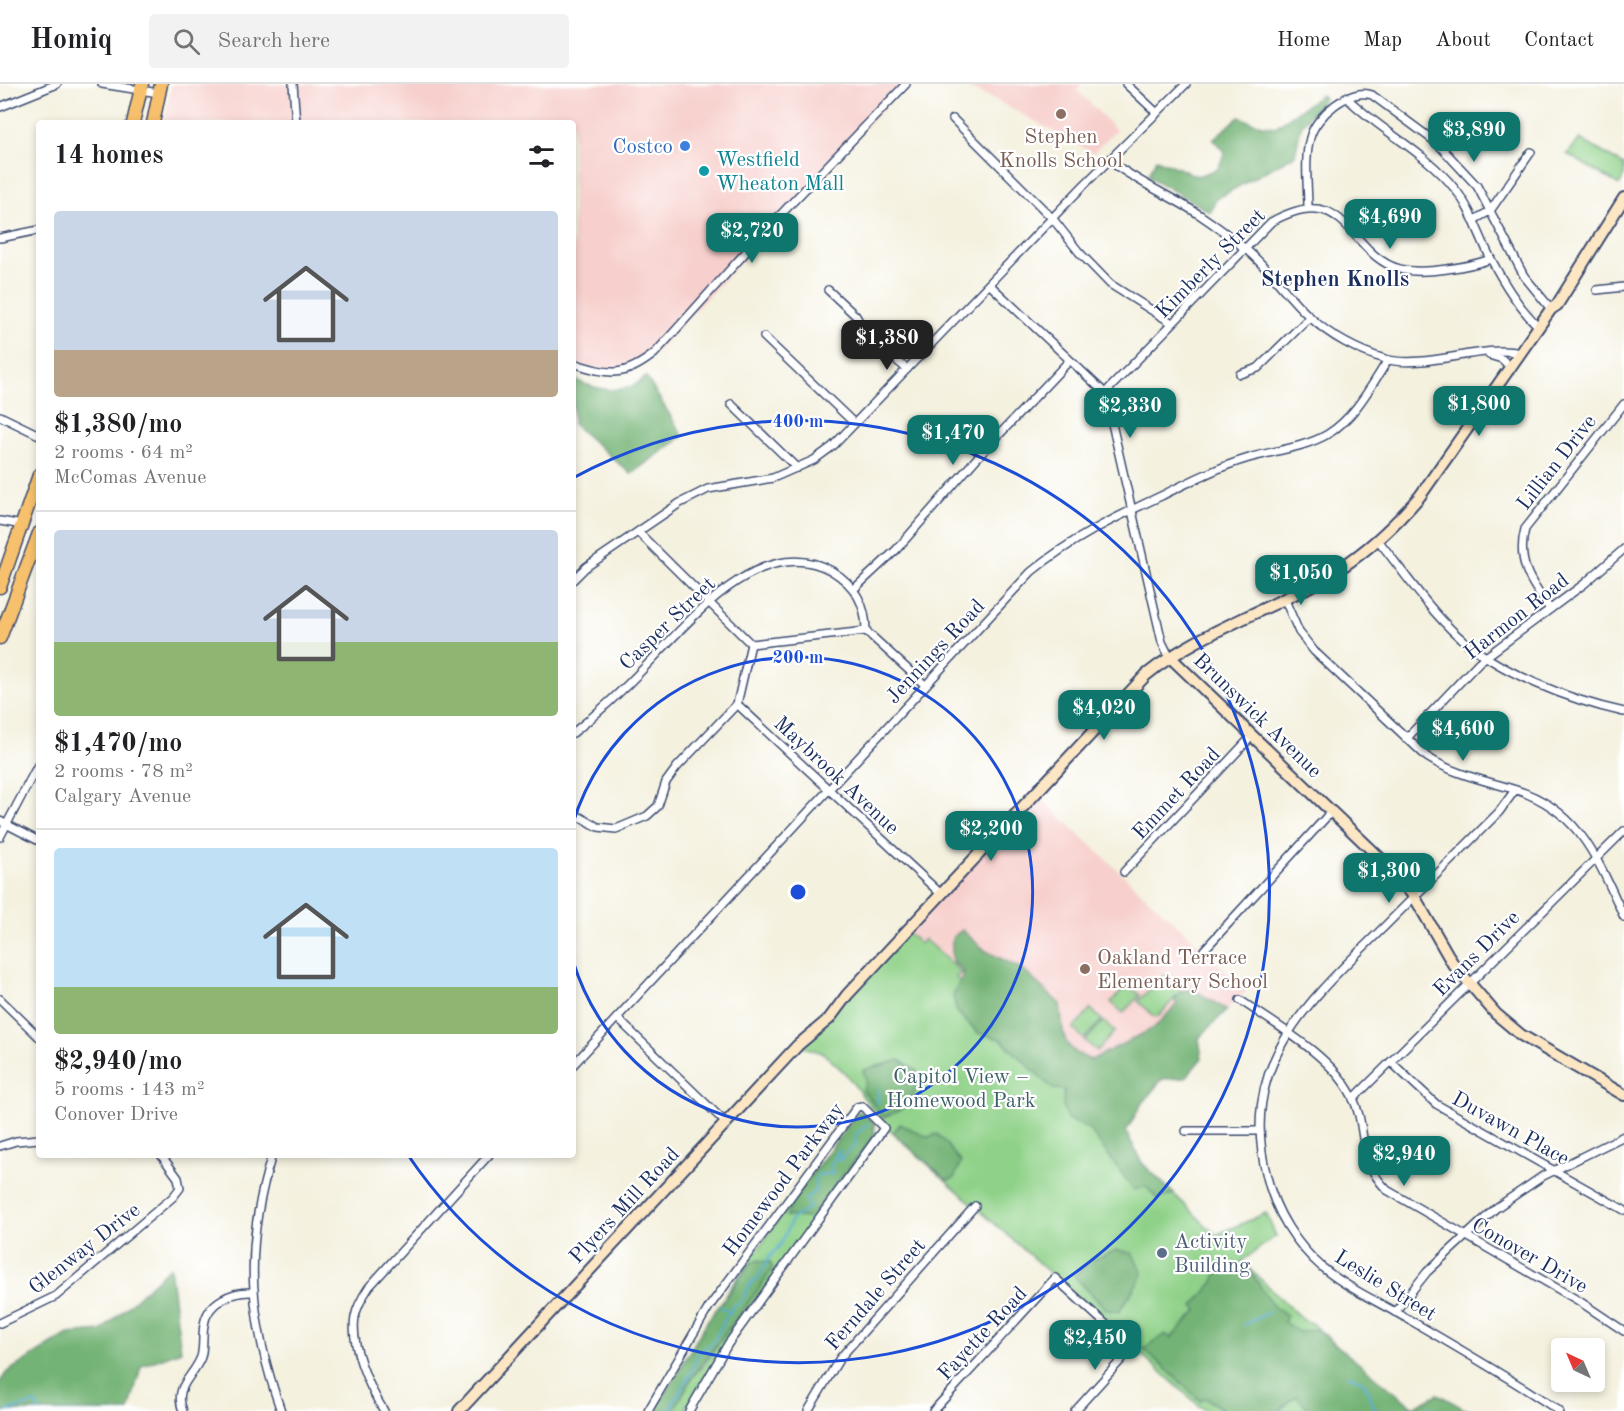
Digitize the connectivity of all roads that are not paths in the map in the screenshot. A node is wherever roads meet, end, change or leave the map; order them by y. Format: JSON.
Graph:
{"nodes":[{"id":1,"x":57,"y":84,"type":"edge"},
{"id":2,"x":102,"y":84,"type":"edge"},
{"id":3,"x":293,"y":84,"type":"edge"},
{"id":4,"x":906,"y":84,"type":"edge"},
{"id":5,"x":1126,"y":84,"type":"edge"},
{"id":6,"x":1186,"y":84,"type":"edge"},
{"id":7,"x":141,"y":88,"type":"edge"},
{"id":8,"x":160,"y":89,"type":"edge"},
{"id":9,"x":1346,"y":97,"type":"junction"},
{"id":10,"x":0,"y":108,"type":"edge"},
{"id":11,"x":1157,"y":113,"type":"junction"},
{"id":12,"x":953,"y":119,"type":"dead end"},
{"id":13,"x":134,"y":120,"type":"edge"},
{"id":14,"x":154,"y":120,"type":"edge"},
{"id":15,"x":296,"y":120,"type":"edge"},
{"id":16,"x":1531,"y":152,"type":"dead end"},
{"id":17,"x":1110,"y":161,"type":"junction"},
{"id":18,"x":1623,"y":203,"type":"edge"},
{"id":19,"x":1308,"y":208,"type":"junction"},
{"id":20,"x":1490,"y":211,"type":"junction"},
{"id":21,"x":1053,"y":219,"type":"junction"},
{"id":22,"x":1474,"y":220,"type":"junction"},
{"id":23,"x":36,"y":231,"type":"edge"},
{"id":24,"x":0,"y":238,"type":"edge"},
{"id":25,"x":1245,"y":248,"type":"junction"},
{"id":26,"x":1491,"y":259,"type":"junction"},
{"id":27,"x":990,"y":285,"type":"junction"},
{"id":28,"x":1624,"y":287,"type":"edge"},
{"id":29,"x":828,"y":290,"type":"dead end"},
{"id":30,"x":1598,"y":290,"type":"dead end"},
{"id":31,"x":1551,"y":309,"type":"junction"},
{"id":32,"x":1310,"y":317,"type":"junction"},
{"id":33,"x":1172,"y":323,"type":"junction"},
{"id":34,"x":1539,"y":327,"type":"junction"},
{"id":35,"x":764,"y":337,"type":"dead end"},
{"id":36,"x":1521,"y":353,"type":"junction"},
{"id":37,"x":1487,"y":354,"type":"junction"},
{"id":38,"x":1388,"y":360,"type":"junction"},
{"id":39,"x":1070,"y":361,"type":"junction"},
{"id":40,"x":576,"y":364,"type":"edge"},
{"id":41,"x":1511,"y":368,"type":"junction"},
{"id":42,"x":907,"y":369,"type":"junction"},
{"id":43,"x":1240,"y":374,"type":"dead end"},
{"id":44,"x":1105,"y":393,"type":"junction"},
{"id":45,"x":731,"y":404,"type":"dead end"},
{"id":46,"x":1624,"y":404,"type":"edge"},
{"id":47,"x":0,"y":416,"type":"edge"},
{"id":48,"x":854,"y":423,"type":"junction"},
{"id":49,"x":36,"y":434,"type":"edge"},
{"id":50,"x":797,"y":468,"type":"junction"},
{"id":51,"x":36,"y":484,"type":"edge"},
{"id":52,"x":1132,"y":509,"type":"junction"},
{"id":53,"x":0,"y":521,"type":"edge"},
{"id":54,"x":23,"y":525,"type":"junction"},
{"id":55,"x":638,"y":532,"type":"junction"},
{"id":56,"x":1378,"y":540,"type":"junction"},
{"id":57,"x":36,"y":541,"type":"edge"},
{"id":58,"x":1624,"y":549,"type":"edge"},
{"id":59,"x":576,"y":577,"type":"edge"},
{"id":60,"x":0,"y":587,"type":"edge"},
{"id":61,"x":854,"y":589,"type":"junction"},
{"id":62,"x":1284,"y":598,"type":"junction"},
{"id":63,"x":708,"y":602,"type":"junction"},
{"id":64,"x":1550,"y":609,"type":"junction"},
{"id":65,"x":866,"y":631,"type":"junction"},
{"id":66,"x":0,"y":638,"type":"edge"},
{"id":67,"x":751,"y":644,"type":"junction"},
{"id":68,"x":1172,"y":655,"type":"junction"},
{"id":69,"x":1485,"y":657,"type":"junction"},
{"id":70,"x":925,"y":685,"type":"junction"},
{"id":71,"x":737,"y":704,"type":"junction"},
{"id":72,"x":1624,"y":712,"type":"edge"},
{"id":73,"x":576,"y":732,"type":"edge"},
{"id":74,"x":1252,"y":736,"type":"junction"},
{"id":75,"x":1406,"y":739,"type":"junction"},
{"id":76,"x":36,"y":768,"type":"edge"},
{"id":77,"x":1515,"y":789,"type":"junction"},
{"id":78,"x":828,"y":790,"type":"junction"},
{"id":79,"x":1331,"y":812,"type":"junction"},
{"id":80,"x":576,"y":815,"type":"edge"},
{"id":81,"x":3,"y":823,"type":"edge"},
{"id":82,"x":1624,"y":831,"type":"edge"},
{"id":83,"x":0,"y":837,"type":"edge"},
{"id":84,"x":36,"y":840,"type":"edge"},
{"id":85,"x":1596,"y":857,"type":"junction"},
{"id":86,"x":1124,"y":872,"type":"dead end"},
{"id":87,"x":941,"y":894,"type":"junction"},
{"id":88,"x":1414,"y":897,"type":"junction"},
{"id":89,"x":1624,"y":917,"type":"edge"},
{"id":90,"x":1204,"y":950,"type":"dead end"},
{"id":91,"x":1468,"y":984,"type":"junction"},
{"id":92,"x":0,"y":999,"type":"edge"},
{"id":93,"x":1240,"y":1000,"type":"dead end"},
{"id":94,"x":616,"y":1018,"type":"junction"},
{"id":95,"x":1286,"y":1032,"type":"junction"},
{"id":96,"x":36,"y":1034,"type":"edge"},
{"id":97,"x":576,"y":1062,"type":"edge"},
{"id":98,"x":1391,"y":1062,"type":"junction"},
{"id":99,"x":1624,"y":1095,"type":"edge"},
{"id":100,"x":1353,"y":1099,"type":"junction"},
{"id":101,"x":727,"y":1124,"type":"junction"},
{"id":102,"x":1186,"y":1131,"type":"dead end"},
{"id":103,"x":1259,"y":1131,"type":"junction"},
{"id":104,"x":1624,"y":1136,"type":"edge"},
{"id":105,"x":36,"y":1139,"type":"edge"},
{"id":106,"x":0,"y":1146,"type":"edge"},
{"id":107,"x":163,"y":1158,"type":"edge"},
{"id":108,"x":271,"y":1158,"type":"edge"},
{"id":109,"x":486,"y":1158,"type":"edge"},
{"id":110,"x":1553,"y":1171,"type":"junction"},
{"id":111,"x":975,"y":1206,"type":"dead end"},
{"id":112,"x":1624,"y":1210,"type":"edge"},
{"id":113,"x":1464,"y":1236,"type":"junction"},
{"id":114,"x":253,"y":1293,"type":"junction"},
{"id":115,"x":1395,"y":1312,"type":"junction"},
{"id":116,"x":0,"y":1323,"type":"edge"},
{"id":117,"x":1624,"y":1331,"type":"edge"},
{"id":118,"x":183,"y":1411,"type":"edge"},
{"id":119,"x":281,"y":1411,"type":"edge"},
{"id":120,"x":384,"y":1411,"type":"edge"},
{"id":121,"x":459,"y":1411,"type":"edge"},
{"id":122,"x":648,"y":1411,"type":"edge"},
{"id":123,"x":689,"y":1411,"type":"edge"},
{"id":124,"x":808,"y":1411,"type":"edge"},
{"id":125,"x":933,"y":1411,"type":"edge"},
{"id":126,"x":1075,"y":1411,"type":"edge"},
{"id":127,"x":1559,"y":1411,"type":"edge"}],
"edges":[{"from":1,"to":10,"type":"street"},
{"from":2,"to":7,"type":"street"},
{"from":3,"to":15,"type":"street"},
{"from":4,"to":40,"type":"street"},
{"from":5,"to":11,"type":"street"},
{"from":6,"to":11,"type":"street"},
{"from":7,"to":8,"type":"street"},
{"from":7,"to":13,"type":"main road"},
{"from":8,"to":14,"type":"main road"},
{"from":9,"to":19,"type":"street"},
{"from":9,"to":20,"type":"street"},
{"from":9,"to":22,"type":"street"},
{"from":11,"to":17,"type":"street"},
{"from":12,"to":21,"type":"street"},
{"from":16,"to":20,"type":"street"},
{"from":17,"to":21,"type":"street"},
{"from":17,"to":25,"type":"street"},
{"from":18,"to":31,"type":"street","name":"Plyers Mill Road"},
{"from":19,"to":25,"type":"street","name":"Kimberly Street"},
{"from":19,"to":26,"type":"street"},
{"from":20,"to":22,"type":"street"},
{"from":20,"to":31,"type":"street"},
{"from":21,"to":27,"type":"street"},
{"from":21,"to":33,"type":"street"},
{"from":22,"to":26,"type":"street"},
{"from":23,"to":24,"type":"street"},
{"from":25,"to":32,"type":"street"},
{"from":25,"to":33,"type":"street","name":"Kimberly Street"},
{"from":26,"to":34,"type":"street"},
{"from":27,"to":39,"type":"street"},
{"from":27,"to":42,"type":"street"},
{"from":28,"to":30,"type":"street"},
{"from":29,"to":42,"type":"street"},
{"from":31,"to":34,"type":"street","name":"Plyers Mill Road"},
{"from":32,"to":38,"type":"street"},
{"from":32,"to":43,"type":"street"},
{"from":33,"to":44,"type":"street","name":"Kimberly Street"},
{"from":34,"to":36,"type":"street","name":"Plyers Mill Road"},
{"from":35,"to":48,"type":"street"},
{"from":36,"to":37,"type":"street"},
{"from":36,"to":41,"type":"street","name":"Plyers Mill Road"},
{"from":37,"to":38,"type":"street"},
{"from":37,"to":41,"type":"street"},
{"from":38,"to":52,"type":"street","name":"Jennings Road"},
{"from":39,"to":44,"type":"street"},
{"from":39,"to":61,"type":"street"},
{"from":41,"to":56,"type":"street","name":"Plyers Mill Road"},
{"from":42,"to":48,"type":"street"},
{"from":44,"to":52,"type":"street","name":"Brunswick Avenue"},
{"from":45,"to":50,"type":"street"},
{"from":46,"to":64,"type":"street","name":"Lillian Drive"},
{"from":47,"to":49,"type":"street"},
{"from":48,"to":50,"type":"street"},
{"from":50,"to":55,"type":"street"},
{"from":51,"to":54,"type":"main road"},
{"from":52,"to":68,"type":"street","name":"Brunswick Avenue"},
{"from":52,"to":70,"type":"street","name":"Jennings Road"},
{"from":53,"to":54,"type":"street"},
{"from":54,"to":60,"type":"main road"},
{"from":55,"to":59,"type":"street"},
{"from":55,"to":63,"type":"street"},
{"from":56,"to":62,"type":"street","name":"Plyers Mill Road"},
{"from":56,"to":69,"type":"street"},
{"from":57,"to":66,"type":"main road"},
{"from":58,"to":64,"type":"street","name":"Harmon Road"},
{"from":61,"to":63,"type":"street","name":"Casper Street"},
{"from":61,"to":65,"type":"street","name":"Casper Street"},
{"from":62,"to":68,"type":"street","name":"Plyers Mill Road"},
{"from":62,"to":75,"type":"street"},
{"from":63,"to":67,"type":"street"},
{"from":63,"to":73,"type":"street","name":"Casper Street"},
{"from":64,"to":69,"type":"street","name":"Harmon Road"},
{"from":65,"to":67,"type":"street"},
{"from":65,"to":70,"type":"street"},
{"from":67,"to":71,"type":"street"},
{"from":68,"to":74,"type":"street","name":"Brunswick Avenue"},
{"from":68,"to":87,"type":"street","name":"Plyers Mill Road"},
{"from":69,"to":72,"type":"street"},
{"from":69,"to":75,"type":"street","name":"Harmon Road"},
{"from":70,"to":78,"type":"street","name":"Jennings Road"},
{"from":71,"to":78,"type":"street","name":"Maybrook Avenue"},
{"from":71,"to":80,"type":"street"},
{"from":74,"to":79,"type":"street","name":"Brunswick Avenue"},
{"from":74,"to":86,"type":"street","name":"Emmet Road"},
{"from":75,"to":77,"type":"street"},
{"from":76,"to":81,"type":"street"},
{"from":77,"to":85,"type":"street"},
{"from":77,"to":88,"type":"street","name":"Leslie Street"},
{"from":78,"to":87,"type":"street","name":"Maybrook Avenue"},
{"from":78,"to":94,"type":"street","name":"Jennings Road"},
{"from":79,"to":88,"type":"street","name":"Brunswick Avenue"},
{"from":79,"to":90,"type":"street"},
{"from":81,"to":83,"type":"street"},
{"from":81,"to":84,"type":"street"},
{"from":82,"to":85,"type":"street","name":"Evans Drive"},
{"from":85,"to":89,"type":"street"},
{"from":85,"to":91,"type":"street","name":"Evans Drive"},
{"from":87,"to":101,"type":"street","name":"Plyers Mill Road"},
{"from":88,"to":91,"type":"street","name":"Brunswick Avenue"},
{"from":88,"to":95,"type":"street","name":"Leslie Street"},
{"from":91,"to":98,"type":"street","name":"Evans Drive"},
{"from":91,"to":99,"type":"street","name":"Brunswick Avenue"},
{"from":92,"to":96,"type":"street"},
{"from":93,"to":95,"type":"street","name":"Conover Drive"},
{"from":94,"to":97,"type":"street","name":"Jennings Road"},
{"from":94,"to":101,"type":"street"},
{"from":95,"to":100,"type":"street","name":"Conover Drive"},
{"from":95,"to":103,"type":"street","name":"Leslie Street"},
{"from":98,"to":100,"type":"street","name":"Evans Drive"},
{"from":98,"to":110,"type":"street","name":"Duvawn Place"},
{"from":100,"to":113,"type":"street","name":"Conover Drive"},
{"from":101,"to":121,"type":"street","name":"Plyers Mill Road"},
{"from":102,"to":103,"type":"street"},
{"from":103,"to":115,"type":"street","name":"Leslie Street"},
{"from":104,"to":110,"type":"street"},
{"from":105,"to":106,"type":"street"},
{"from":107,"to":116,"type":"street","name":"Glenway Drive"},
{"from":108,"to":114,"type":"street"},
{"from":109,"to":120,"type":"street"},
{"from":110,"to":112,"type":"street","name":"Duvawn Place"},
{"from":110,"to":113,"type":"street"},
{"from":111,"to":124,"type":"street","name":"Ferndale Street"},
{"from":113,"to":115,"type":"street"},
{"from":113,"to":117,"type":"street","name":"Conover Drive"},
{"from":114,"to":118,"type":"street"},
{"from":114,"to":119,"type":"street"},
{"from":115,"to":127,"type":"street","name":"Leslie Street"},
{"from":122,"to":123,"type":"street","name":"Homewood Parkway"},
{"from":125,"to":126,"type":"street","name":"Fayette Road"}]}
